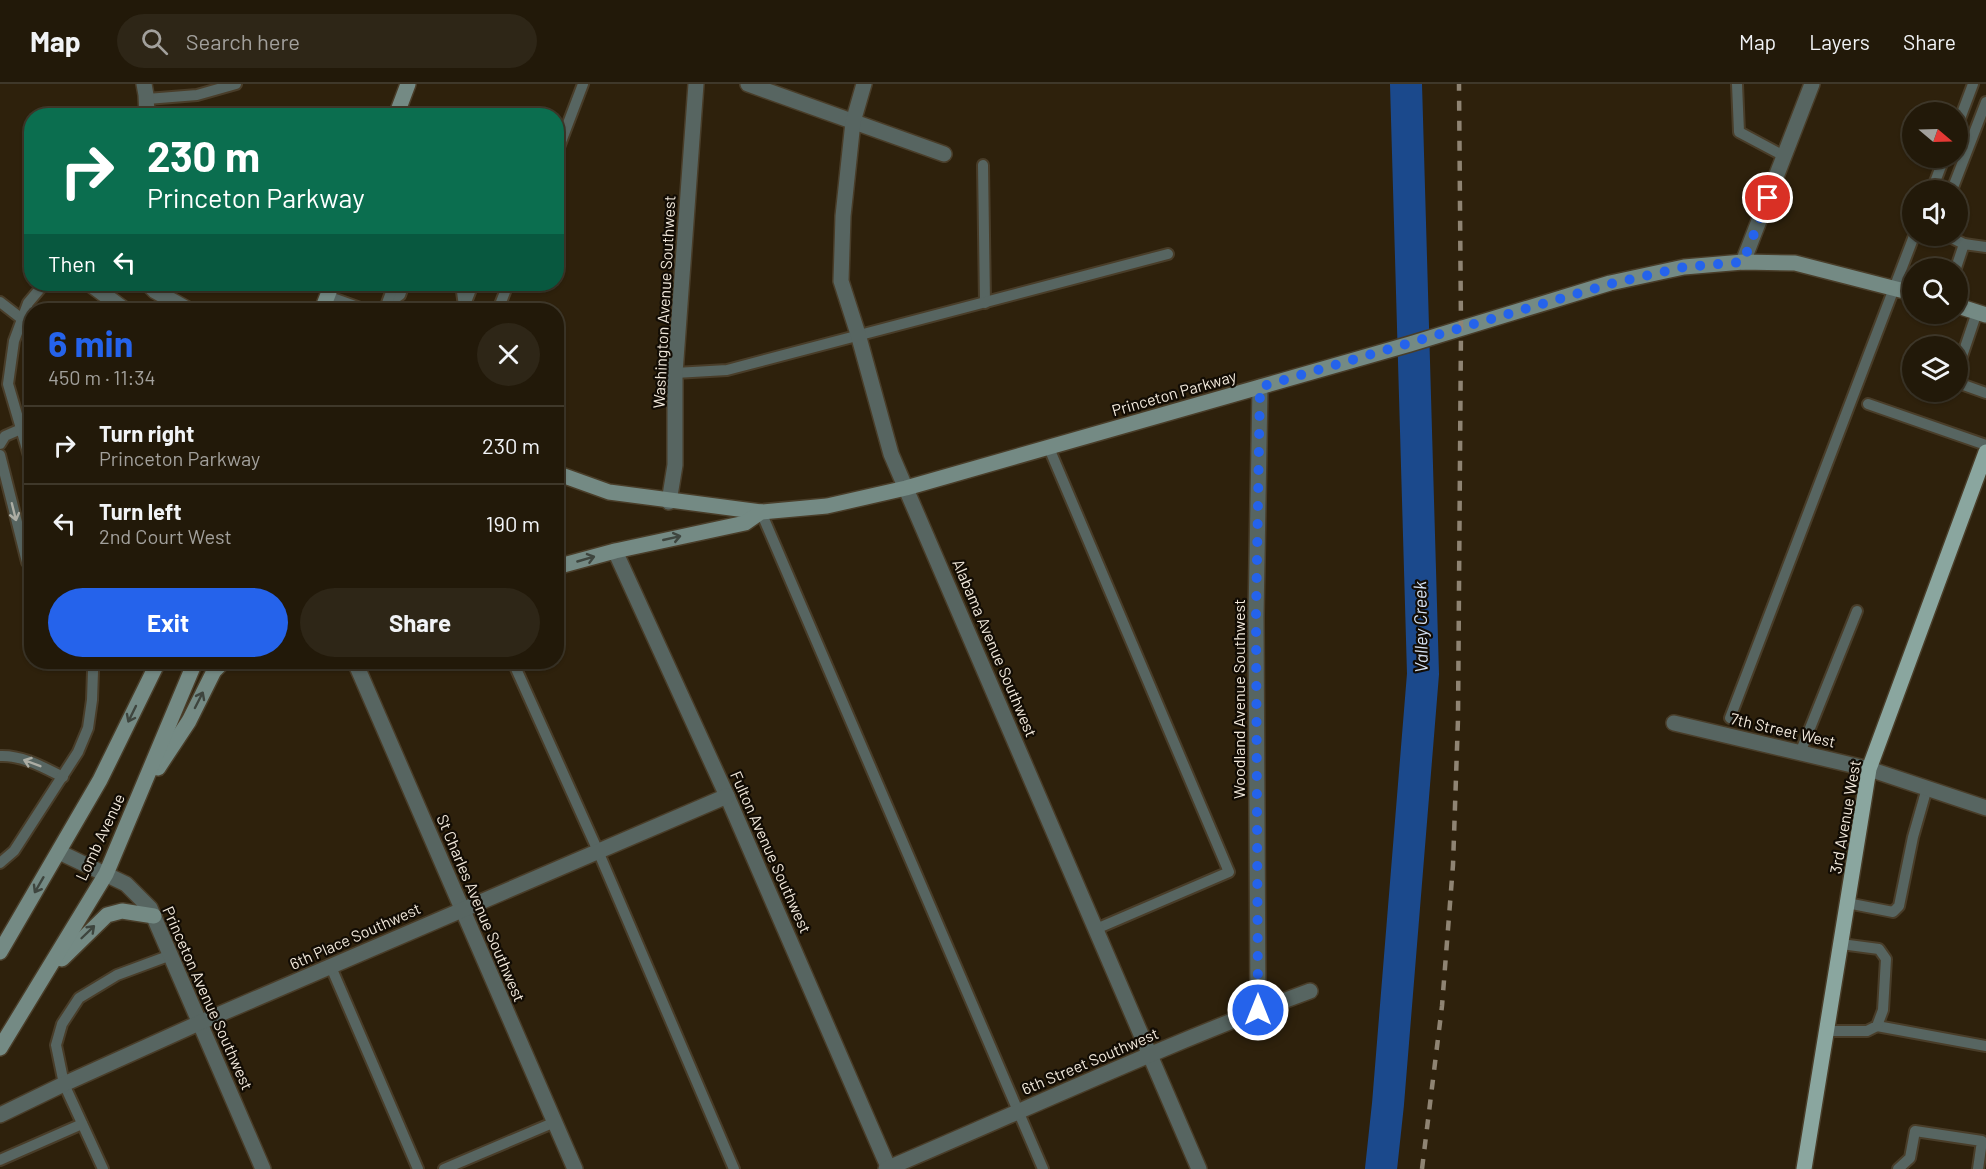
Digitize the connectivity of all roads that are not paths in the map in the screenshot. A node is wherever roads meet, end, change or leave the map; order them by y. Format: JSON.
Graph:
{"nodes":[{"id":1,"x":236,"y":84,"type":"edge"},
{"id":2,"x":408,"y":84,"type":"edge"},
{"id":3,"x":583,"y":84,"type":"edge"},
{"id":4,"x":696,"y":84,"type":"edge"},
{"id":5,"x":864,"y":84,"type":"edge"},
{"id":6,"x":1737,"y":84,"type":"edge"},
{"id":7,"x":1812,"y":84,"type":"edge"},
{"id":8,"x":1973,"y":84,"type":"edge"},
{"id":9,"x":755,"y":85,"type":"edge"},
{"id":10,"x":145,"y":91,"type":"edge"},
{"id":11,"x":1966,"y":102,"type":"edge"},
{"id":12,"x":1986,"y":102,"type":"edge"},
{"id":13,"x":146,"y":108,"type":"edge"},
{"id":14,"x":401,"y":108,"type":"edge"},
{"id":15,"x":853,"y":122,"type":"junction"},
{"id":16,"x":564,"y":134,"type":"edge"},
{"id":17,"x":944,"y":154,"type":"dead end"},
{"id":18,"x":1784,"y":156,"type":"junction"},
{"id":19,"x":983,"y":165,"type":"dead end"},
{"id":20,"x":1956,"y":180,"type":"edge"},
{"id":21,"x":1968,"y":245,"type":"edge"},
{"id":22,"x":1910,"y":246,"type":"edge"},
{"id":23,"x":1986,"y":247,"type":"edge"},
{"id":24,"x":1168,"y":254,"type":"dead end"},
{"id":25,"x":1743,"y":262,"type":"junction"},
{"id":26,"x":1894,"y":287,"type":"junction"},
{"id":27,"x":1902,"y":289,"type":"edge"},
{"id":28,"x":38,"y":291,"type":"edge"},
{"id":29,"x":99,"y":291,"type":"edge"},
{"id":30,"x":155,"y":291,"type":"edge"},
{"id":31,"x":332,"y":291,"type":"edge"},
{"id":32,"x":401,"y":291,"type":"edge"},
{"id":33,"x":0,"y":302,"type":"edge"},
{"id":34,"x":28,"y":303,"type":"edge"},
{"id":35,"x":116,"y":303,"type":"edge"},
{"id":36,"x":173,"y":303,"type":"edge"},
{"id":37,"x":353,"y":303,"type":"edge"},
{"id":38,"x":391,"y":303,"type":"edge"},
{"id":39,"x":985,"y":303,"type":"junction"},
{"id":40,"x":24,"y":314,"type":"edge"},
{"id":41,"x":1981,"y":314,"type":"edge"},
{"id":42,"x":22,"y":319,"type":"junction"},
{"id":43,"x":858,"y":334,"type":"junction"},
{"id":44,"x":1968,"y":345,"type":"edge"},
{"id":45,"x":675,"y":374,"type":"junction"},
{"id":46,"x":1260,"y":387,"type":"junction"},
{"id":47,"x":1968,"y":387,"type":"edge"},
{"id":48,"x":1986,"y":393,"type":"edge"},
{"id":49,"x":1868,"y":404,"type":"dead end"},
{"id":50,"x":21,"y":429,"type":"junction"},
{"id":51,"x":24,"y":439,"type":"edge"},
{"id":52,"x":0,"y":444,"type":"edge"},
{"id":53,"x":1986,"y":445,"type":"edge"},
{"id":54,"x":1049,"y":448,"type":"junction"},
{"id":55,"x":1986,"y":452,"type":"edge"},
{"id":56,"x":0,"y":455,"type":"edge"},
{"id":57,"x":564,"y":476,"type":"edge"},
{"id":58,"x":906,"y":488,"type":"junction"},
{"id":59,"x":669,"y":502,"type":"junction"},
{"id":60,"x":761,"y":512,"type":"junction"},
{"id":61,"x":24,"y":550,"type":"edge"},
{"id":62,"x":615,"y":551,"type":"junction"},
{"id":63,"x":564,"y":565,"type":"edge"},
{"id":64,"x":1857,"y":611,"type":"dead end"},
{"id":65,"x":92,"y":669,"type":"edge"},
{"id":66,"x":155,"y":669,"type":"edge"},
{"id":67,"x":192,"y":669,"type":"edge"},
{"id":68,"x":217,"y":669,"type":"edge"},
{"id":69,"x":358,"y":669,"type":"edge"},
{"id":70,"x":516,"y":669,"type":"edge"},
{"id":71,"x":1730,"y":718,"type":"dead end"},
{"id":72,"x":1674,"y":723,"type":"dead end"},
{"id":73,"x":1800,"y":753,"type":"junction"},
{"id":74,"x":0,"y":756,"type":"edge"},
{"id":75,"x":1869,"y":769,"type":"junction"},
{"id":76,"x":63,"y":777,"type":"junction"},
{"id":77,"x":1927,"y":788,"type":"junction"},
{"id":78,"x":727,"y":796,"type":"junction"},
{"id":79,"x":136,"y":804,"type":"junction"},
{"id":80,"x":1986,"y":808,"type":"edge"},
{"id":81,"x":598,"y":851,"type":"junction"},
{"id":82,"x":58,"y":852,"type":"junction"},
{"id":83,"x":0,"y":863,"type":"edge"},
{"id":84,"x":106,"y":874,"type":"junction"},
{"id":85,"x":1847,"y":903,"type":"junction"},
{"id":86,"x":462,"y":909,"type":"junction"},
{"id":87,"x":153,"y":916,"type":"junction"},
{"id":88,"x":1096,"y":929,"type":"junction"},
{"id":89,"x":1841,"y":944,"type":"junction"},
{"id":90,"x":2,"y":947,"type":"edge"},
{"id":91,"x":171,"y":955,"type":"junction"},
{"id":92,"x":331,"y":967,"type":"junction"},
{"id":93,"x":35,"y":991,"type":"junction"},
{"id":94,"x":1310,"y":991,"type":"dead end"},
{"id":95,"x":1258,"y":1010,"type":"junction"},
{"id":96,"x":199,"y":1023,"type":"junction"},
{"id":97,"x":1877,"y":1026,"type":"junction"},
{"id":98,"x":1827,"y":1031,"type":"junction"},
{"id":99,"x":1986,"y":1046,"type":"edge"},
{"id":100,"x":0,"y":1048,"type":"edge"},
{"id":101,"x":1150,"y":1054,"type":"junction"},
{"id":102,"x":64,"y":1084,"type":"junction"},
{"id":103,"x":1019,"y":1112,"type":"junction"},
{"id":104,"x":0,"y":1115,"type":"edge"},
{"id":105,"x":555,"y":1122,"type":"junction"},
{"id":106,"x":82,"y":1124,"type":"junction"},
{"id":107,"x":0,"y":1160,"type":"edge"},
{"id":108,"x":103,"y":1169,"type":"edge"},
{"id":109,"x":263,"y":1169,"type":"edge"},
{"id":110,"x":418,"y":1169,"type":"edge"},
{"id":111,"x":444,"y":1169,"type":"edge"},
{"id":112,"x":575,"y":1169,"type":"edge"},
{"id":113,"x":734,"y":1169,"type":"edge"},
{"id":114,"x":888,"y":1169,"type":"edge"},
{"id":115,"x":1043,"y":1169,"type":"edge"},
{"id":116,"x":1199,"y":1169,"type":"edge"},
{"id":117,"x":1804,"y":1169,"type":"edge"},
{"id":118,"x":1898,"y":1169,"type":"edge"},
{"id":119,"x":1978,"y":1169,"type":"edge"}],
"edges":[{"from":1,"to":10,"type":"lane"},
{"from":2,"to":14,"type":"main road"},
{"from":3,"to":16,"type":"lane"},
{"from":4,"to":45,"type":"street","name":"Washington Avenue Southwest"},
{"from":5,"to":15,"type":"street","name":"Alabama Avenue Southwest"},
{"from":6,"to":18,"type":"lane"},
{"from":7,"to":18,"type":"street"},
{"from":8,"to":11,"type":"lane"},
{"from":9,"to":15,"type":"street"},
{"from":10,"to":13,"type":"street"},
{"from":12,"to":20,"type":"lane"},
{"from":15,"to":17,"type":"street"},
{"from":15,"to":43,"type":"street","name":"Alabama Avenue Southwest"},
{"from":18,"to":25,"type":"street"},
{"from":19,"to":39,"type":"lane"},
{"from":21,"to":23,"type":"lane"},
{"from":22,"to":26,"type":"lane"},
{"from":24,"to":39,"type":"lane"},
{"from":25,"to":26,"type":"main road","name":"Princeton Parkway"},
{"from":25,"to":46,"type":"main road","name":"Princeton Parkway"},
{"from":26,"to":27,"type":"main road","name":"Princeton Parkway"},
{"from":26,"to":71,"type":"lane"},
{"from":28,"to":34,"type":"lane"},
{"from":29,"to":35,"type":"street"},
{"from":30,"to":36,"type":"street"},
{"from":31,"to":37,"type":"lane"},
{"from":32,"to":38,"type":"lane"},
{"from":33,"to":42,"type":"lane"},
{"from":39,"to":43,"type":"lane"},
{"from":40,"to":42,"type":"lane"},
{"from":41,"to":44,"type":"lane"},
{"from":42,"to":50,"type":"lane"},
{"from":43,"to":45,"type":"lane"},
{"from":43,"to":58,"type":"street","name":"Alabama Avenue Southwest"},
{"from":45,"to":59,"type":"street","name":"Washington Avenue Southwest"},
{"from":46,"to":54,"type":"main road","name":"Princeton Parkway"},
{"from":46,"to":95,"type":"street","name":"Woodland Avenue Southwest"},
{"from":47,"to":48,"type":"lane"},
{"from":49,"to":53,"type":"lane"},
{"from":50,"to":51,"type":"lane"},
{"from":50,"to":52,"type":"lane"},
{"from":54,"to":58,"type":"main road","name":"Princeton Parkway"},
{"from":54,"to":88,"type":"lane"},
{"from":55,"to":75,"type":"main road","name":"3rd Avenue West"},
{"from":56,"to":61,"type":"lane","one_way":true},
{"from":57,"to":59,"type":"main road"},
{"from":58,"to":60,"type":"main road","name":"Princeton Parkway"},
{"from":58,"to":88,"type":"street","name":"Alabama Avenue Southwest"},
{"from":59,"to":60,"type":"main road"},
{"from":62,"to":60,"type":"main road","name":"Princeton Parkway","one_way":true},
{"from":60,"to":103,"type":"lane"},
{"from":63,"to":62,"type":"main road","name":"Princeton Parkway","one_way":true},
{"from":62,"to":78,"type":"street","name":"Fulton Avenue Southwest"},
{"from":64,"to":73,"type":"lane"},
{"from":65,"to":76,"type":"lane"},
{"from":66,"to":82,"type":"main road","name":"Lomb Avenue","one_way":true},
{"from":67,"to":79,"type":"main road","name":"Lomb Avenue"},
{"from":79,"to":68,"type":"main road","one_way":true},
{"from":69,"to":86,"type":"street","name":"St Charles Avenue Southwest"},
{"from":70,"to":81,"type":"lane"},
{"from":72,"to":73,"type":"street","name":"7th Street West"},
{"from":73,"to":75,"type":"street","name":"7th Street West"},
{"from":76,"to":74,"type":"lane","one_way":true},
{"from":75,"to":77,"type":"street","name":"7th Street West"},
{"from":75,"to":85,"type":"main road","name":"3rd Avenue West"},
{"from":76,"to":83,"type":"lane"},
{"from":77,"to":80,"type":"street","name":"7th Street West"},
{"from":77,"to":85,"type":"lane"},
{"from":78,"to":81,"type":"street","name":"6th Place Southwest"},
{"from":78,"to":114,"type":"street","name":"Fulton Avenue Southwest"},
{"from":79,"to":84,"type":"main road","name":"Lomb Avenue"},
{"from":81,"to":86,"type":"street","name":"6th Place Southwest"},
{"from":81,"to":113,"type":"lane"},
{"from":82,"to":84,"type":"street","name":"Princeton Avenue Southwest"},
{"from":82,"to":90,"type":"main road","name":"Lomb Avenue","one_way":true},
{"from":84,"to":87,"type":"street","name":"Princeton Avenue Southwest"},
{"from":84,"to":93,"type":"main road","name":"Lomb Avenue"},
{"from":85,"to":89,"type":"main road","name":"3rd Avenue West"},
{"from":86,"to":92,"type":"street","name":"6th Place Southwest"},
{"from":86,"to":105,"type":"street","name":"St Charles Avenue Southwest"},
{"from":87,"to":91,"type":"street","name":"Princeton Avenue Southwest"},
{"from":93,"to":87,"type":"main road","one_way":true},
{"from":88,"to":101,"type":"street","name":"Alabama Avenue Southwest"},
{"from":89,"to":97,"type":"lane"},
{"from":89,"to":98,"type":"main road","name":"3rd Avenue West"},
{"from":91,"to":96,"type":"street","name":"Princeton Avenue Southwest"},
{"from":91,"to":102,"type":"lane"},
{"from":92,"to":96,"type":"street","name":"6th Place Southwest"},
{"from":92,"to":110,"type":"lane"},
{"from":93,"to":100,"type":"main road","name":"Lomb Avenue"},
{"from":94,"to":95,"type":"street","name":"6th Street Southwest"},
{"from":95,"to":101,"type":"street","name":"6th Street Southwest"},
{"from":96,"to":102,"type":"street","name":"6th Place Southwest"},
{"from":96,"to":109,"type":"street","name":"Princeton Avenue Southwest"},
{"from":97,"to":98,"type":"lane"},
{"from":97,"to":99,"type":"lane"},
{"from":98,"to":117,"type":"main road","name":"3rd Avenue West"},
{"from":101,"to":103,"type":"street","name":"6th Street Southwest"},
{"from":101,"to":116,"type":"street","name":"Alabama Avenue Southwest"},
{"from":102,"to":104,"type":"street","name":"6th Place Southwest"},
{"from":102,"to":106,"type":"lane"},
{"from":103,"to":114,"type":"street","name":"6th Street Southwest"},
{"from":103,"to":115,"type":"lane"},
{"from":105,"to":111,"type":"lane"},
{"from":105,"to":112,"type":"street","name":"St Charles Avenue Southwest"},
{"from":106,"to":107,"type":"lane"},
{"from":106,"to":108,"type":"lane"},
{"from":118,"to":119,"type":"lane"}]}
